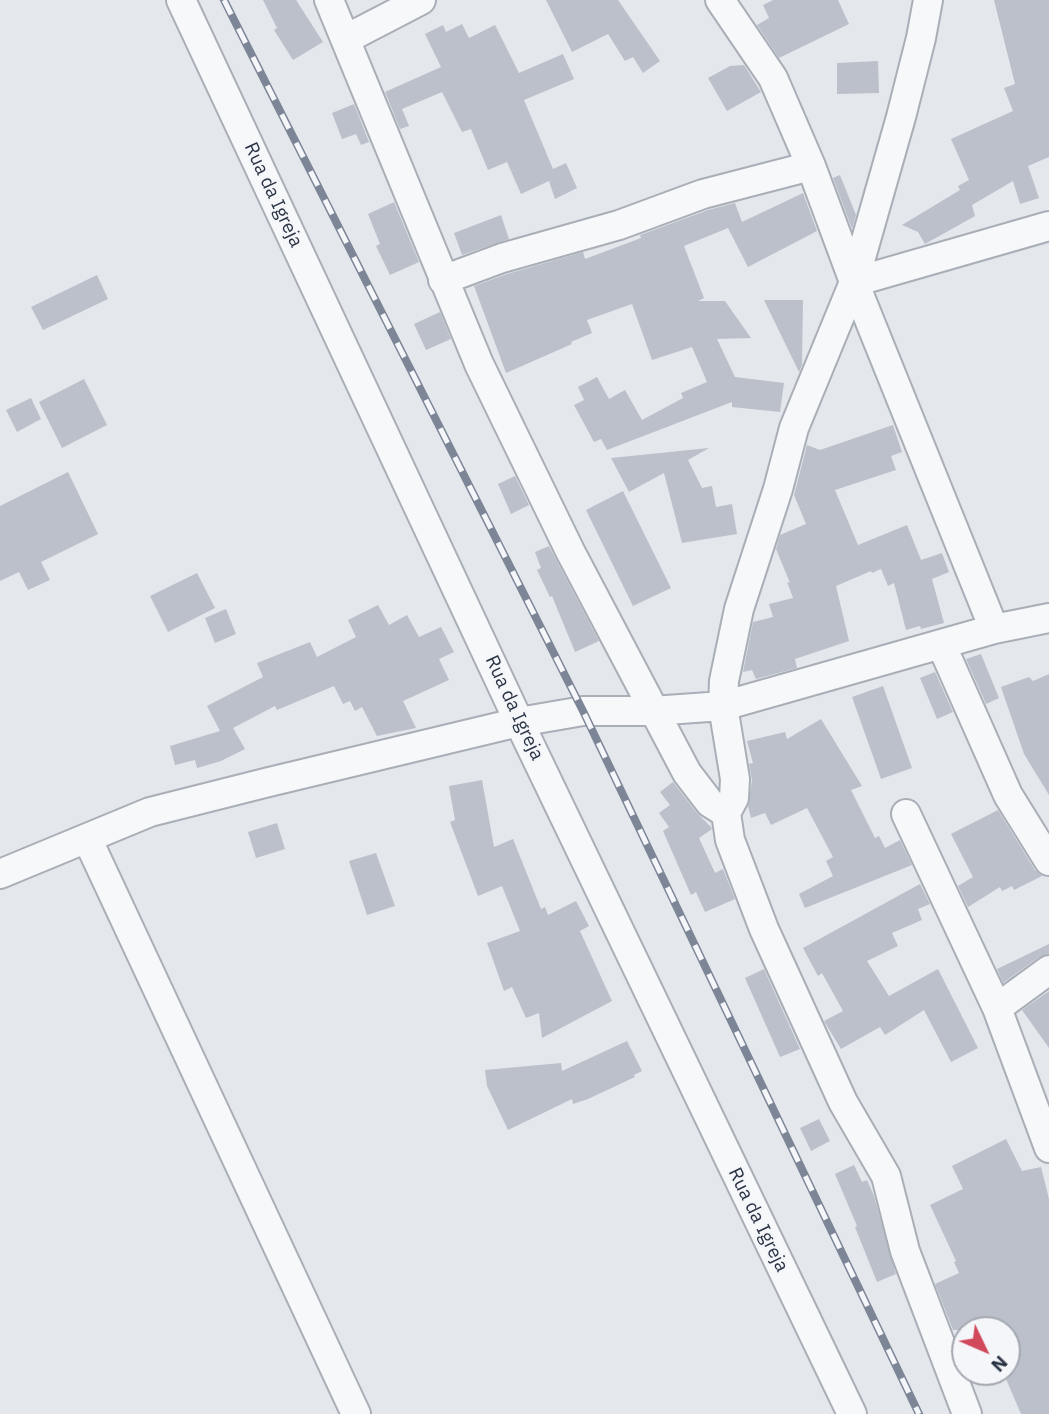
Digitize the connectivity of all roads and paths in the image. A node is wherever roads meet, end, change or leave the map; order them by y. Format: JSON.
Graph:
{"nodes":[{"id":1,"x":181,"y":0,"type":"edge"},
{"id":2,"x":329,"y":0,"type":"edge"},
{"id":3,"x":421,"y":0,"type":"edge"},
{"id":4,"x":720,"y":0,"type":"edge"},
{"id":5,"x":928,"y":0,"type":"edge"},
{"id":6,"x":346,"y":39,"type":"junction"},
{"id":7,"x":811,"y":166,"type":"junction"},
{"id":8,"x":1049,"y":226,"type":"edge"},
{"id":9,"x":443,"y":280,"type":"junction"},
{"id":10,"x":854,"y":282,"type":"junction"},
{"id":11,"x":1049,"y":618,"type":"edge"},
{"id":12,"x":994,"y":629,"type":"junction"},
{"id":13,"x":942,"y":646,"type":"junction"},
{"id":14,"x":723,"y":706,"type":"junction"},
{"id":15,"x":652,"y":711,"type":"junction"},
{"id":16,"x":519,"y":722,"type":"junction"},
{"id":17,"x":726,"y":813,"type":"junction"},
{"id":18,"x":906,"y":814,"type":"dead end"},
{"id":19,"x":88,"y":838,"type":"junction"},
{"id":20,"x":1049,"y":861,"type":"edge"},
{"id":21,"x":0,"y":874,"type":"edge"},
{"id":22,"x":1049,"y":970,"type":"edge"},
{"id":23,"x":997,"y":1008,"type":"junction"},
{"id":24,"x":1049,"y":1148,"type":"edge"},
{"id":25,"x":356,"y":1414,"type":"edge"},
{"id":26,"x":852,"y":1414,"type":"edge"},
{"id":27,"x":967,"y":1414,"type":"edge"}],
"edges":[{"from":1,"to":16,"type":"street","name":"Rua da Igreja"},
{"from":2,"to":6,"type":"street"},
{"from":3,"to":6,"type":"street"},
{"from":4,"to":7,"type":"street"},
{"from":5,"to":10,"type":"street"},
{"from":6,"to":9,"type":"street"},
{"from":7,"to":9,"type":"street"},
{"from":7,"to":10,"type":"street"},
{"from":8,"to":10,"type":"street"},
{"from":9,"to":15,"type":"street"},
{"from":10,"to":12,"type":"street"},
{"from":10,"to":14,"type":"street"},
{"from":11,"to":12,"type":"street"},
{"from":12,"to":13,"type":"street"},
{"from":13,"to":14,"type":"street"},
{"from":13,"to":20,"type":"street"},
{"from":14,"to":15,"type":"street"},
{"from":14,"to":17,"type":"street"},
{"from":15,"to":16,"type":"street"},
{"from":15,"to":17,"type":"street"},
{"from":16,"to":19,"type":"street"},
{"from":16,"to":26,"type":"street","name":"Rua da Igreja"},
{"from":17,"to":27,"type":"street"},
{"from":18,"to":23,"type":"street"},
{"from":19,"to":21,"type":"street"},
{"from":19,"to":25,"type":"street"},
{"from":22,"to":23,"type":"street"},
{"from":23,"to":24,"type":"street"}]}
